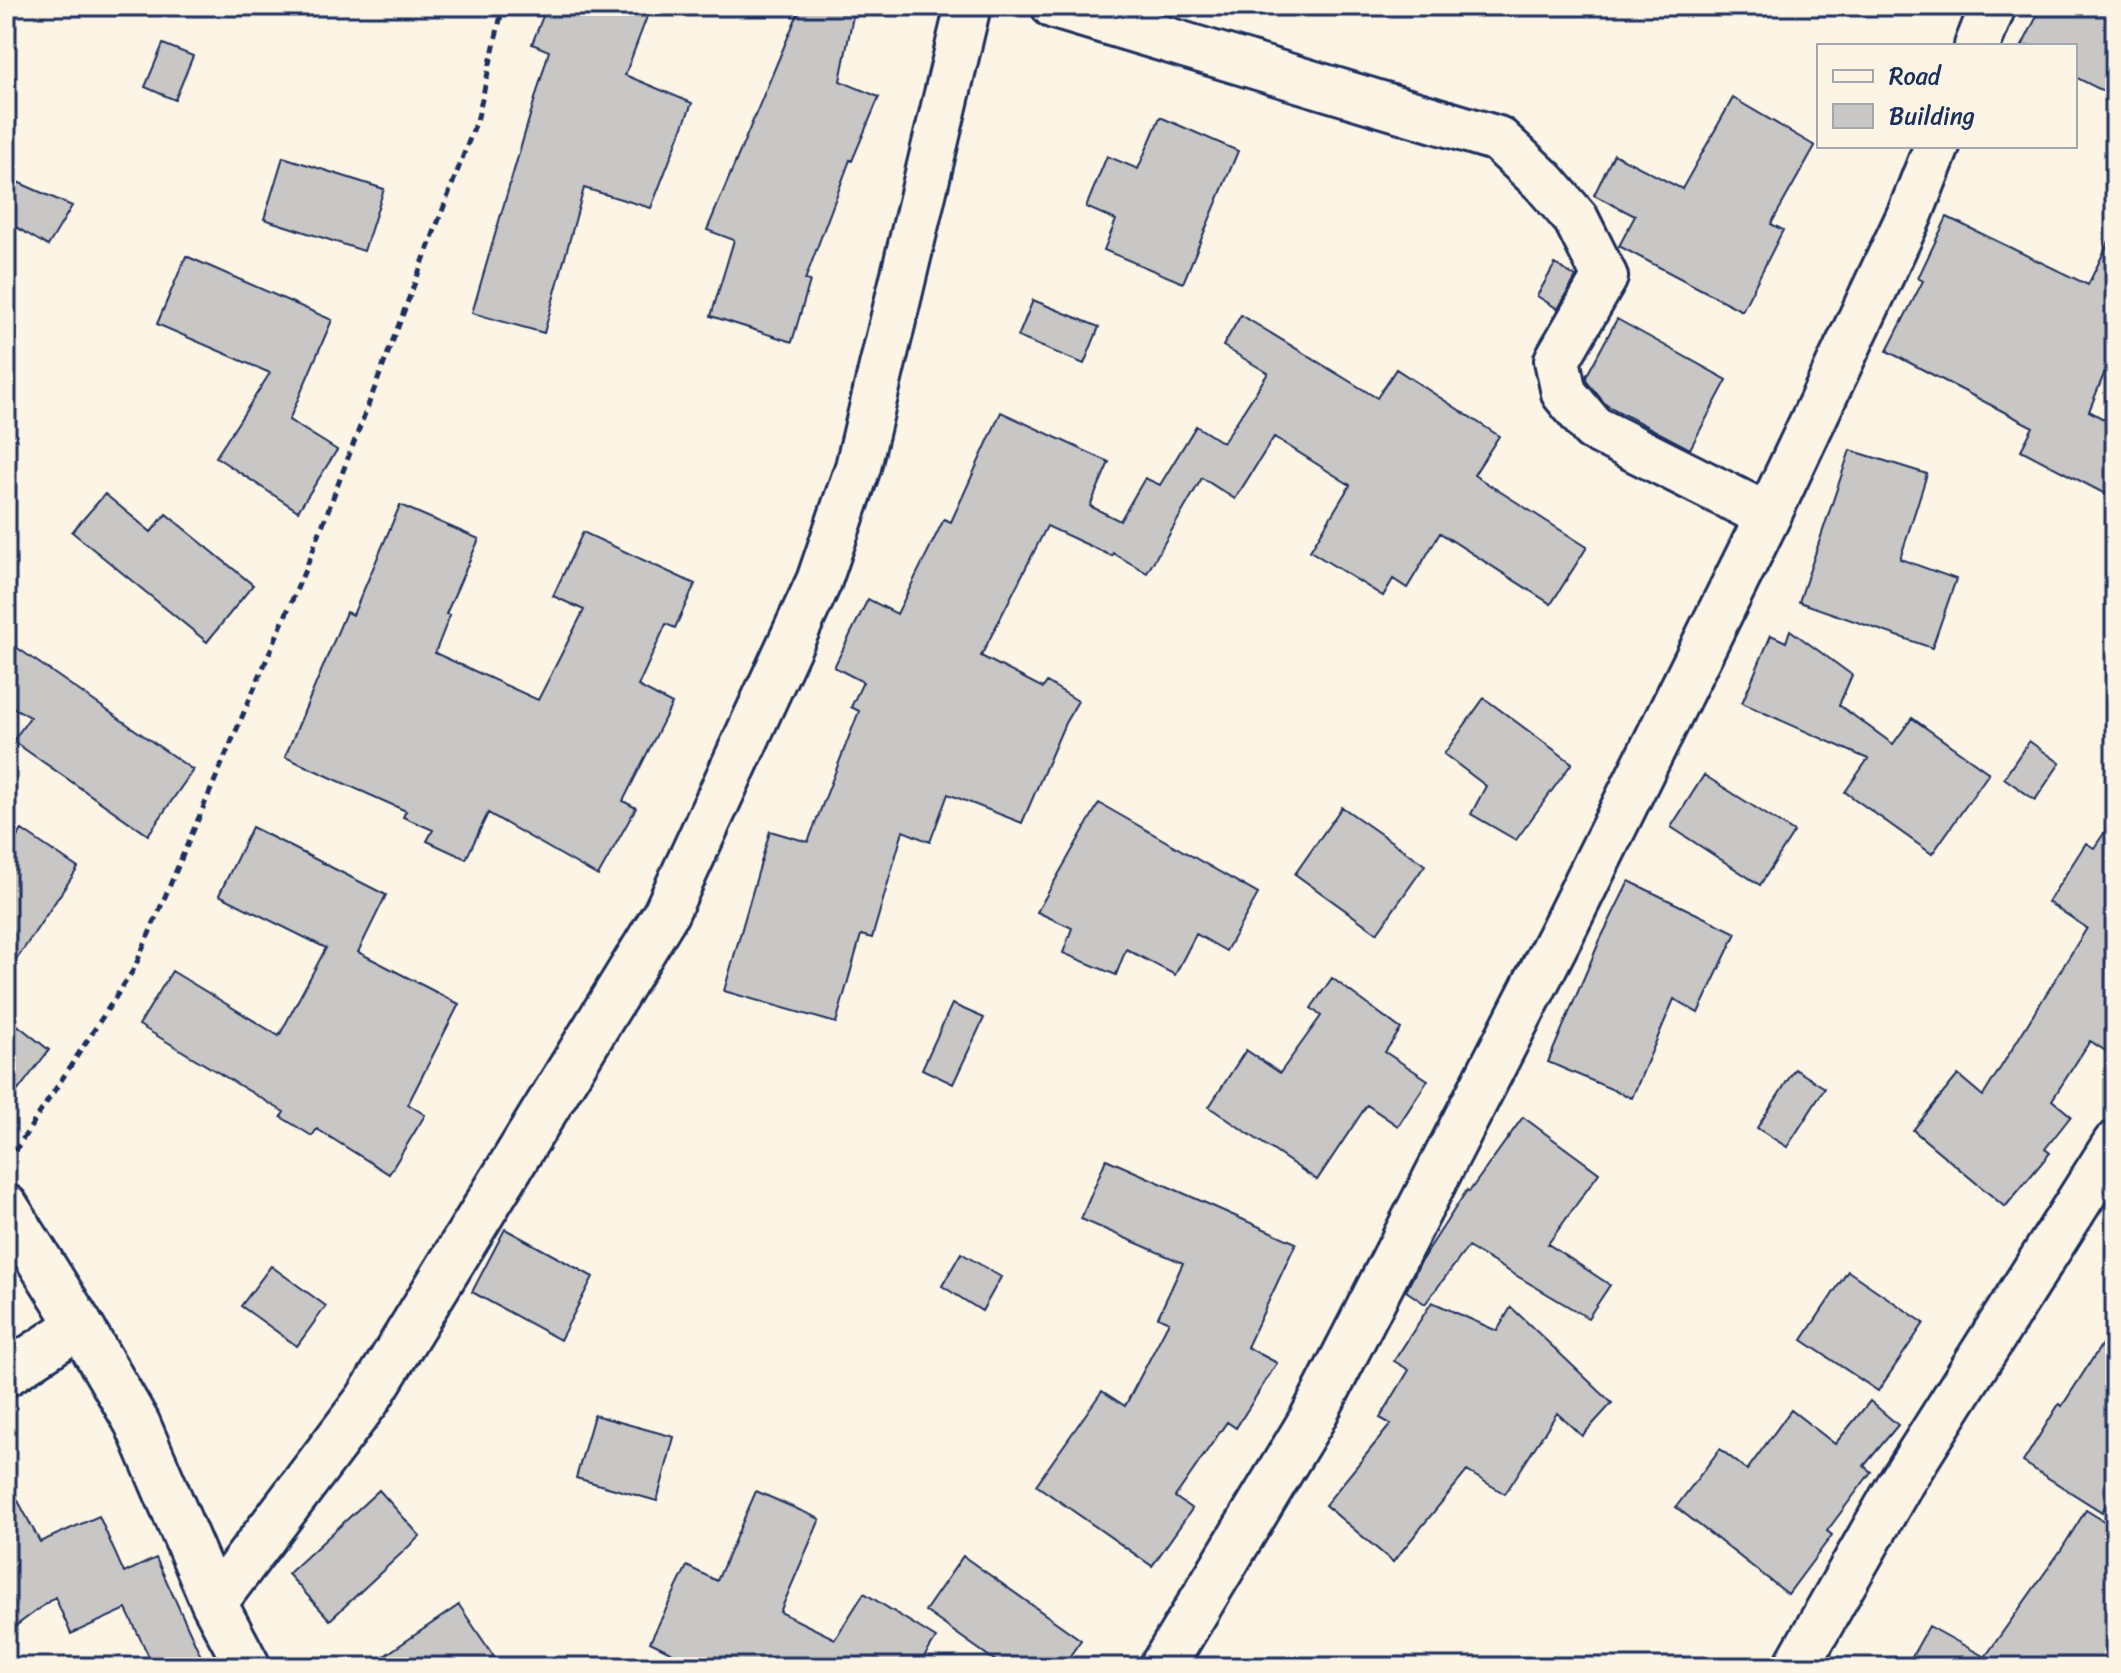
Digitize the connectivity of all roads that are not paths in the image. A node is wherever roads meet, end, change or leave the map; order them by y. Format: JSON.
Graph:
{"nodes":[{"id":1,"x":968,"y":6,"type":"edge"},
{"id":2,"x":1054,"y":6,"type":"edge"},
{"id":3,"x":1993,"y":6,"type":"edge"},
{"id":4,"x":1978,"y":44,"type":"edge"},
{"id":5,"x":1936,"y":148,"type":"edge"},
{"id":6,"x":1768,"y":516,"type":"junction"},
{"id":7,"x":2115,"y":1144,"type":"edge"},
{"id":8,"x":6,"y":1207,"type":"edge"},
{"id":9,"x":80,"y":1325,"type":"junction"},
{"id":10,"x":6,"y":1374,"type":"edge"},
{"id":11,"x":214,"y":1603,"type":"junction"},
{"id":12,"x":248,"y":1667,"type":"edge"},
{"id":13,"x":1162,"y":1667,"type":"edge"},
{"id":14,"x":1796,"y":1667,"type":"edge"}],
"edges":[{"from":1,"to":11,"type":"street"},
{"from":2,"to":6,"type":"street"},
{"from":3,"to":4,"type":"street"},
{"from":5,"to":6,"type":"street"},
{"from":6,"to":13,"type":"street"},
{"from":7,"to":14,"type":"street"},
{"from":8,"to":9,"type":"street"},
{"from":9,"to":10,"type":"street"},
{"from":9,"to":11,"type":"street"},
{"from":11,"to":12,"type":"street"}]}
